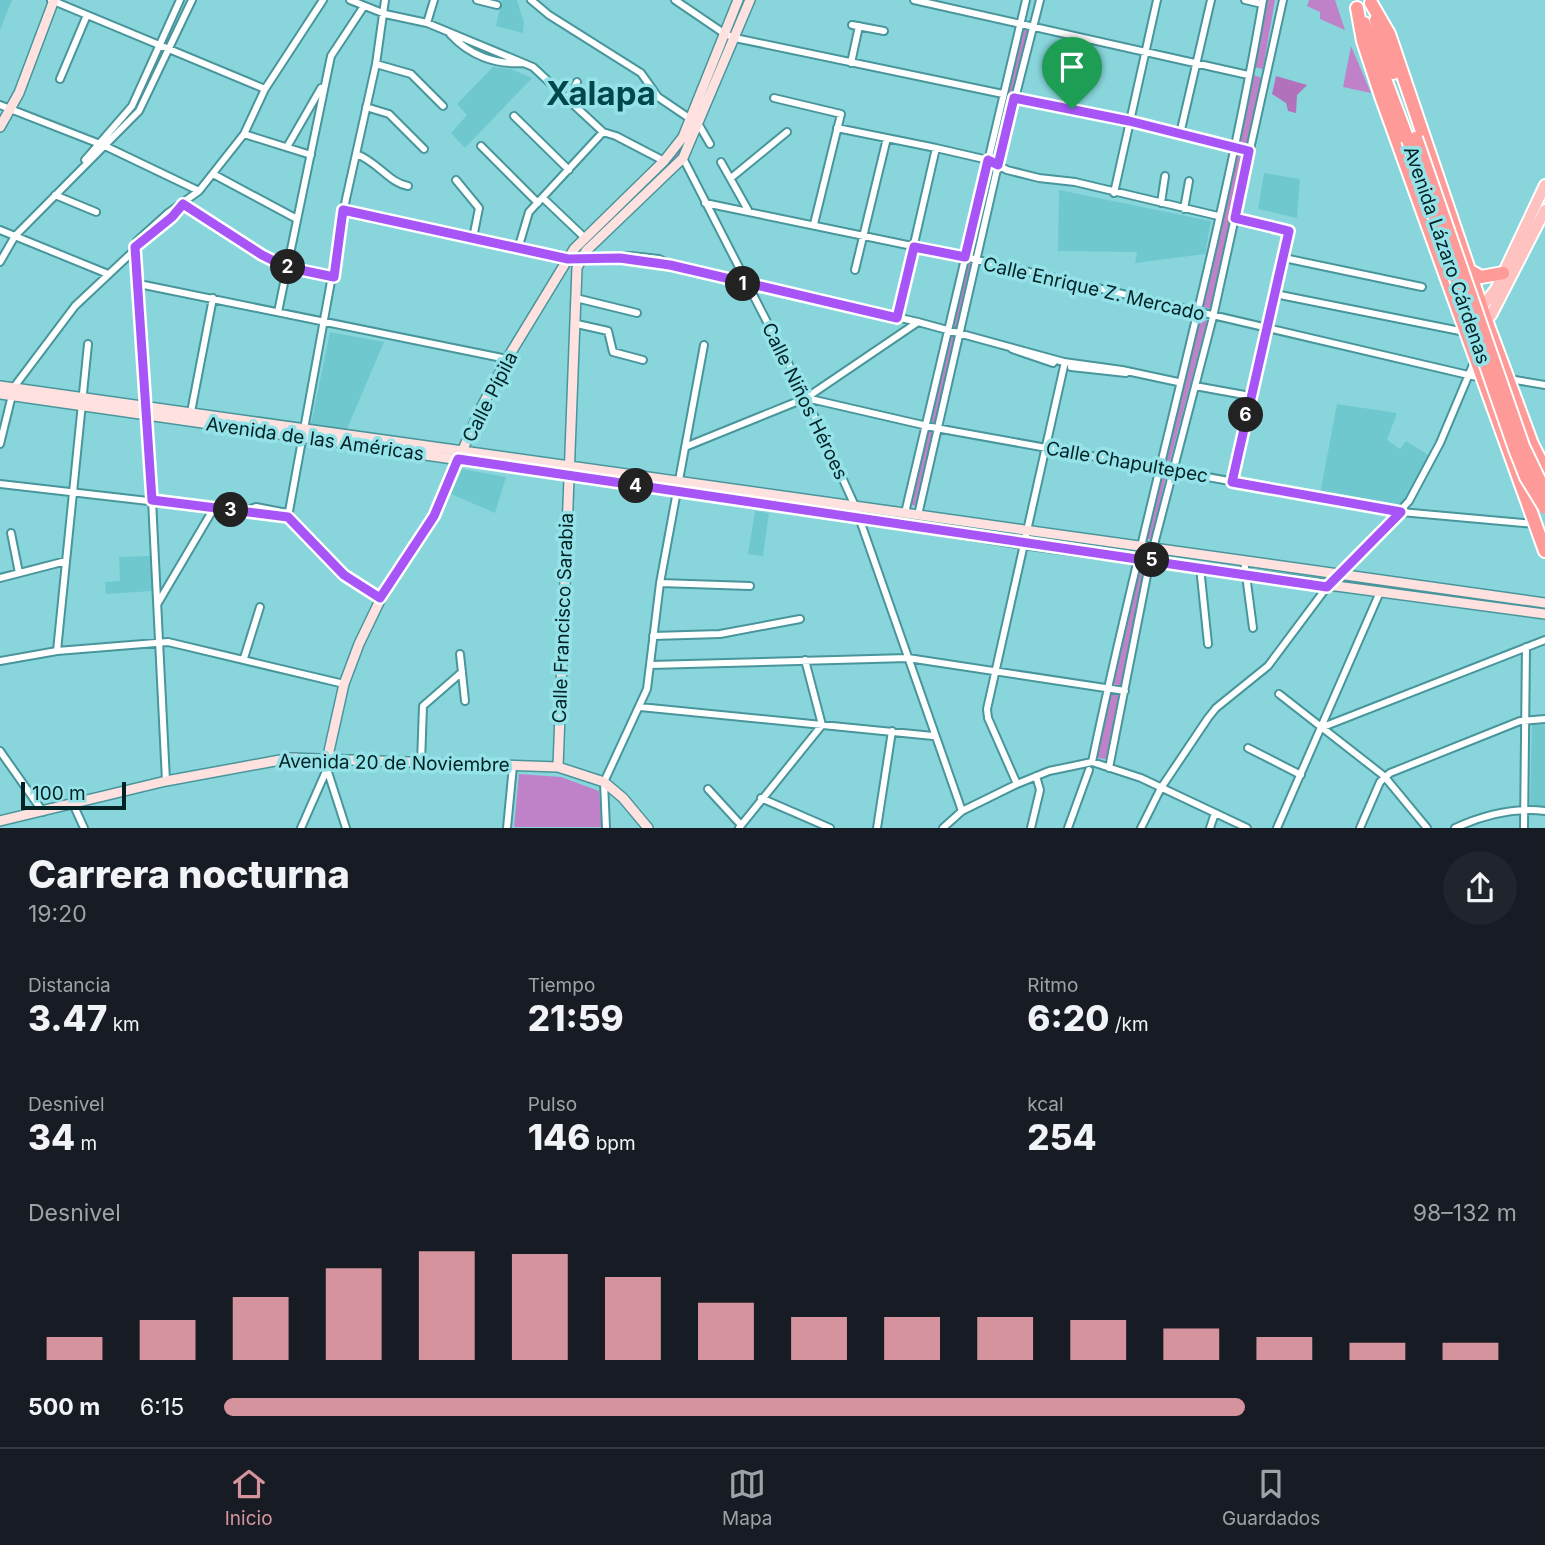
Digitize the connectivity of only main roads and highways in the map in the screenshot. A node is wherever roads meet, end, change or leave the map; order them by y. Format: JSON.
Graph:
{"nodes":[{"id":1,"x":52,"y":0,"type":"edge"},
{"id":2,"x":738,"y":0,"type":"edge"},
{"id":3,"x":750,"y":0,"type":"edge"},
{"id":4,"x":1371,"y":1,"type":"edge"},
{"id":5,"x":1355,"y":4,"type":"edge"},
{"id":6,"x":695,"y":123,"type":"junction"},
{"id":7,"x":0,"y":127,"type":"edge"},
{"id":8,"x":1412,"y":139,"type":"junction"},
{"id":9,"x":1543,"y":200,"type":"edge"},
{"id":10,"x":580,"y":259,"type":"joint"},
{"id":11,"x":1466,"y":263,"type":"junction"},
{"id":12,"x":1444,"y":269,"type":"junction"},
{"id":13,"x":1503,"y":273,"type":"junction"},
{"id":14,"x":1484,"y":315,"type":"junction"},
{"id":15,"x":1465,"y":327,"type":"junction"},
{"id":16,"x":0,"y":386,"type":"edge"},
{"id":17,"x":8,"y":392,"type":"edge"},
{"id":18,"x":145,"y":410,"type":"junction"},
{"id":19,"x":304,"y":433,"type":"junction"},
{"id":20,"x":1539,"y":445,"type":"edge"},
{"id":21,"x":463,"y":450,"type":"junction"},
{"id":22,"x":1509,"y":456,"type":"junction"},
{"id":23,"x":458,"y":459,"type":"junction"},
{"id":24,"x":569,"y":470,"type":"junction"},
{"id":25,"x":1545,"y":470,"type":"edge"},
{"id":26,"x":1545,"y":492,"type":"edge"},
{"id":27,"x":1545,"y":508,"type":"edge"},
{"id":28,"x":1545,"y":538,"type":"edge"},
{"id":29,"x":1545,"y":551,"type":"edge"},
{"id":30,"x":1341,"y":575,"type":"junction"},
{"id":31,"x":1327,"y":587,"type":"junction"},
{"id":32,"x":1545,"y":603,"type":"edge"},
{"id":33,"x":1545,"y":614,"type":"edge"},
{"id":34,"x":327,"y":764,"type":"junction"},
{"id":35,"x":558,"y":767,"type":"junction"},
{"id":36,"x":0,"y":821,"type":"edge"},
{"id":37,"x":648,"y":828,"type":"edge"}],
"edges":[{"from":1,"to":7,"type":"main road"},
{"from":2,"to":6,"type":"main road","name":"Calle Pípila"},
{"from":3,"to":6,"type":"main road","name":"Calle Pípila"},
{"from":4,"to":8,"type":"highway","name":"Avenida Lázaro Cárdenas"},
{"from":4,"to":11,"type":"highway"},
{"from":5,"to":8,"type":"highway","name":"Avenida Lázaro Cárdenas"},
{"from":5,"to":12,"type":"highway"},
{"from":6,"to":10,"type":"main road","name":"Calle Pípila"},
{"from":6,"to":21,"type":"main road","name":"Calle Pípila"},
{"from":8,"to":26,"type":"highway","name":"Avenida Lázaro Cárdenas","bridge":true},
{"from":8,"to":27,"type":"highway","name":"Avenida Lázaro Cárdenas","bridge":true},
{"from":9,"to":13,"type":"main road"},
{"from":9,"to":14,"type":"main road"},
{"from":10,"to":24,"type":"main road","name":"Calle Francisco Sarabia"},
{"from":11,"to":12,"type":"highway"},
{"from":11,"to":13,"type":"highway"},
{"from":11,"to":14,"type":"highway"},
{"from":12,"to":15,"type":"highway"},
{"from":13,"to":14,"type":"main road"},
{"from":14,"to":15,"type":"main road"},
{"from":14,"to":20,"type":"highway"},
{"from":15,"to":22,"type":"highway"},
{"from":16,"to":17,"type":"main road","name":"Avenida de las Américas"},
{"from":17,"to":18,"type":"main road","name":"Avenida de las Américas"},
{"from":18,"to":19,"type":"main road","name":"Avenida de las Américas"},
{"from":18,"to":19,"type":"main road","name":"Avenida de las Américas"},
{"from":19,"to":21,"type":"main road","name":"Avenida de las Américas"},
{"from":19,"to":23,"type":"main road","name":"Avenida de las Américas"},
{"from":20,"to":25,"type":"highway"},
{"from":21,"to":23,"type":"main road","name":"Calle Pípila"},
{"from":21,"to":24,"type":"main road","name":"Avenida de las Américas"},
{"from":22,"to":28,"type":"highway"},
{"from":22,"to":29,"type":"highway"},
{"from":23,"to":24,"type":"main road","name":"Avenida de las Américas"},
{"from":23,"to":34,"type":"main road","name":"Calle Pípila"},
{"from":24,"to":30,"type":"main road","name":"Avenida de las Américas"},
{"from":24,"to":31,"type":"main road","name":"Avenida de las Américas"},
{"from":24,"to":35,"type":"main road","name":"Calle Francisco Sarabia"},
{"from":30,"to":31,"type":"main road"},
{"from":30,"to":32,"type":"main road","name":"Avenida de las Américas"},
{"from":31,"to":33,"type":"main road","name":"Avenida de las Américas"},
{"from":34,"to":35,"type":"main road","name":"Avenida 20 de Noviembre"},
{"from":34,"to":36,"type":"main road","name":"Avenida 20 de Noviembre"},
{"from":35,"to":37,"type":"main road","name":"Avenida 20 de Noviembre"}]}
